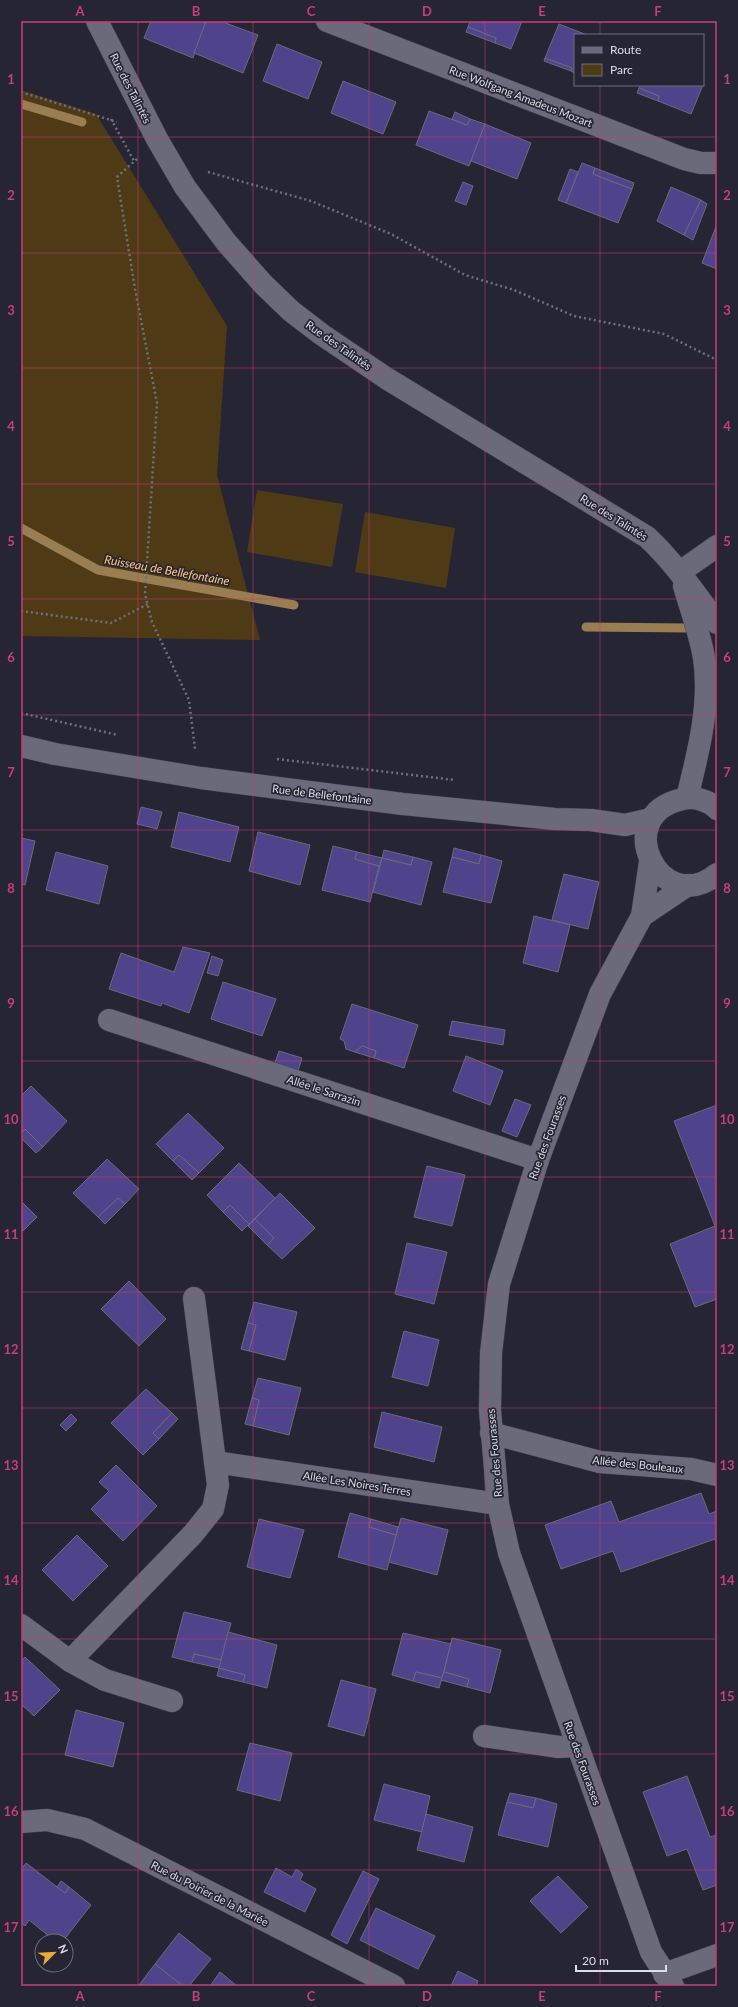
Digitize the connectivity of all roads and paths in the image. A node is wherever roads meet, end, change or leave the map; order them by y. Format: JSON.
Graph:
{"nodes":[{"id":1,"x":97,"y":21,"type":"edge"},
{"id":2,"x":327,"y":21,"type":"edge"},
{"id":3,"x":21,"y":92,"type":"edge"},
{"id":4,"x":111,"y":119,"type":"junction"},
{"id":5,"x":157,"y":139,"type":"junction"},
{"id":6,"x":134,"y":161,"type":"junction"},
{"id":7,"x":717,"y":163,"type":"edge"},
{"id":8,"x":203,"y":170,"type":"dead end"},
{"id":9,"x":717,"y":360,"type":"edge"},
{"id":10,"x":717,"y":546,"type":"edge"},
{"id":11,"x":680,"y":572,"type":"junction"},
{"id":12,"x":148,"y":604,"type":"junction"},
{"id":13,"x":21,"y":611,"type":"edge"},
{"id":14,"x":717,"y":623,"type":"edge"},
{"id":15,"x":21,"y":714,"type":"edge"},
{"id":16,"x":122,"y":736,"type":"dead end"},
{"id":17,"x":21,"y":746,"type":"edge"},
{"id":18,"x":188,"y":749,"type":"dead end"},
{"id":19,"x":272,"y":758,"type":"dead end"},
{"id":20,"x":459,"y":780,"type":"dead end"},
{"id":21,"x":687,"y":798,"type":"junction"},
{"id":22,"x":717,"y":809,"type":"edge"},
{"id":23,"x":651,"y":819,"type":"junction"},
{"id":24,"x":625,"y":825,"type":"junction"},
{"id":25,"x":648,"y":857,"type":"junction"},
{"id":26,"x":717,"y":874,"type":"edge"},
{"id":27,"x":701,"y":884,"type":"edge"},
{"id":28,"x":642,"y":916,"type":"junction"},
{"id":29,"x":109,"y":1020,"type":"dead end"},
{"id":30,"x":538,"y":1160,"type":"junction"},
{"id":31,"x":194,"y":1298,"type":"dead end"},
{"id":32,"x":491,"y":1433,"type":"junction"},
{"id":33,"x":215,"y":1462,"type":"junction"},
{"id":34,"x":717,"y":1475,"type":"edge"},
{"id":35,"x":498,"y":1504,"type":"junction"},
{"id":36,"x":21,"y":1625,"type":"edge"},
{"id":37,"x":70,"y":1661,"type":"junction"},
{"id":38,"x":172,"y":1701,"type":"dead end"},
{"id":39,"x":484,"y":1736,"type":"dead end"},
{"id":40,"x":577,"y":1746,"type":"junction"},
{"id":41,"x":21,"y":1822,"type":"edge"},
{"id":42,"x":717,"y":1955,"type":"edge"},
{"id":43,"x":668,"y":1980,"type":"edge"},
{"id":44,"x":394,"y":1986,"type":"edge"}],
"edges":[{"from":1,"to":5,"type":"street","name":"Rue des Talintés"},
{"from":2,"to":7,"type":"street","name":"Rue Wolfgang Amadeus Mozart"},
{"from":3,"to":4,"type":"path"},
{"from":4,"to":5,"type":"path"},
{"from":4,"to":6,"type":"path"},
{"from":5,"to":6,"type":"path"},
{"from":5,"to":11,"type":"street","name":"Rue des Talintés"},
{"from":6,"to":12,"type":"path"},
{"from":8,"to":9,"type":"path"},
{"from":10,"to":11,"type":"street"},
{"from":11,"to":14,"type":"street","name":"Rue des Talintés"},
{"from":11,"to":21,"type":"street","name":"Rue des Talintés"},
{"from":12,"to":13,"type":"path"},
{"from":12,"to":18,"type":"path"},
{"from":15,"to":16,"type":"path"},
{"from":17,"to":24,"type":"street","name":"Rue de Bellefontaine"},
{"from":19,"to":20,"type":"path"},
{"from":21,"to":22,"type":"street"},
{"from":21,"to":23,"type":"street"},
{"from":23,"to":24,"type":"street","name":"Rue de Bellefontaine"},
{"from":23,"to":25,"type":"street"},
{"from":24,"to":25,"type":"street"},
{"from":25,"to":27,"type":"street"},
{"from":25,"to":28,"type":"street"},
{"from":26,"to":27,"type":"street"},
{"from":27,"to":28,"type":"street"},
{"from":28,"to":30,"type":"street","name":"Rue des Fourasses"},
{"from":29,"to":30,"type":"street","name":"Allée le Sarrazin"},
{"from":30,"to":32,"type":"street","name":"Rue des Fourasses"},
{"from":31,"to":33,"type":"street"},
{"from":32,"to":34,"type":"street","name":"Allée des Bouleaux"},
{"from":32,"to":35,"type":"street","name":"Rue des Fourasses"},
{"from":33,"to":35,"type":"street","name":"Allée Les Noires Terres"},
{"from":33,"to":37,"type":"street"},
{"from":35,"to":40,"type":"street","name":"Rue des Fourasses"},
{"from":36,"to":37,"type":"street"},
{"from":37,"to":38,"type":"street"},
{"from":39,"to":40,"type":"street"},
{"from":40,"to":43,"type":"street","name":"Rue des Fourasses"},
{"from":41,"to":44,"type":"street","name":"Rue du Poirier de la Mariée"},
{"from":42,"to":43,"type":"street"}]}
